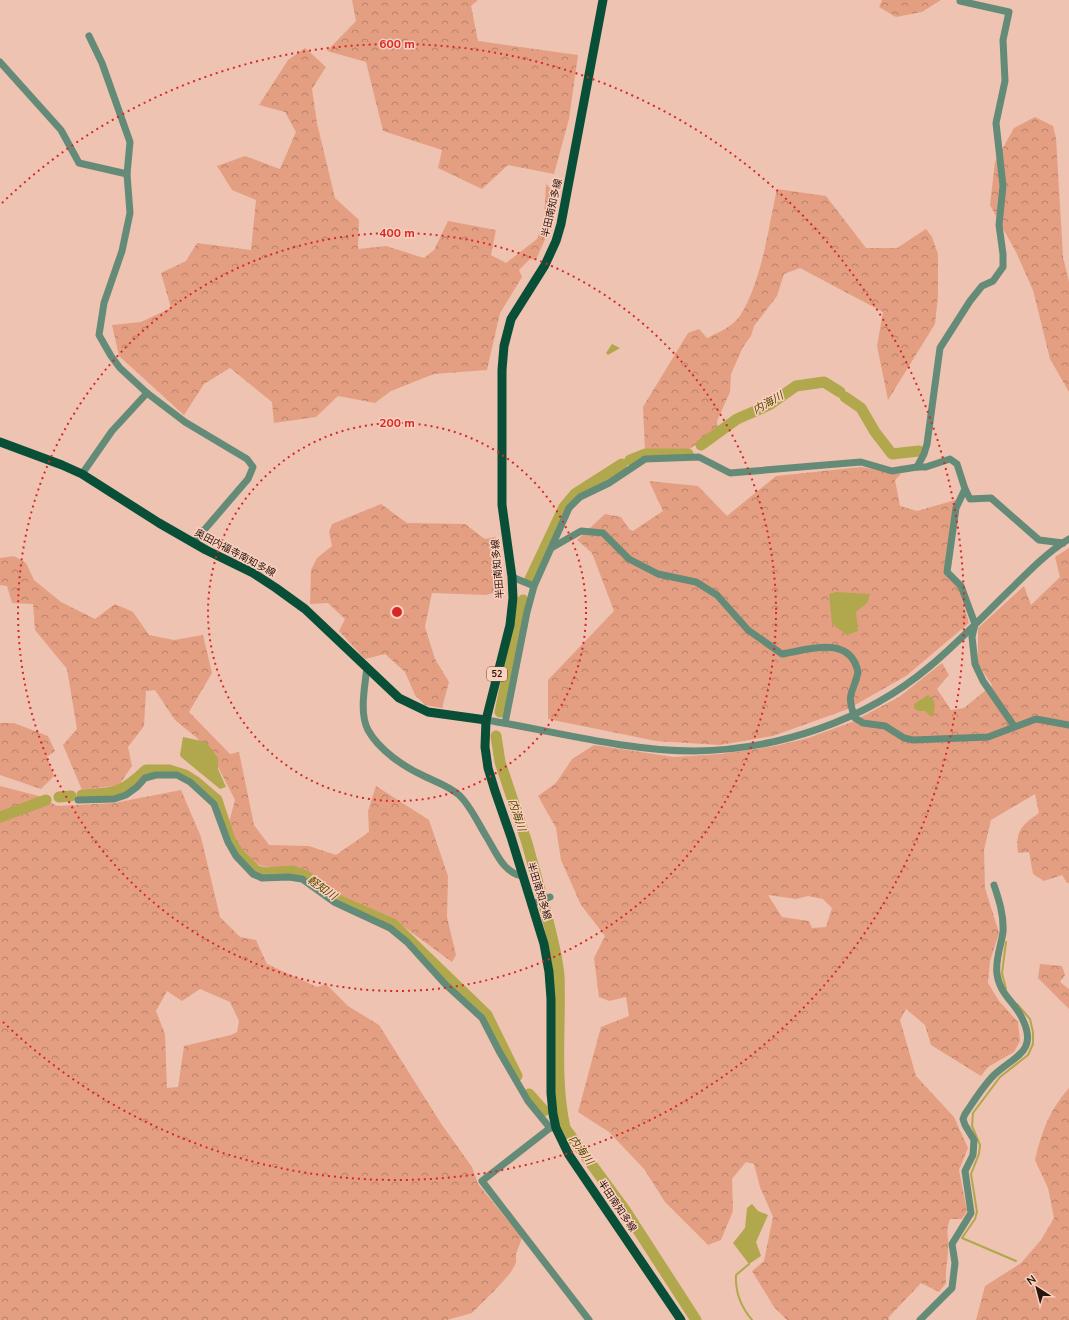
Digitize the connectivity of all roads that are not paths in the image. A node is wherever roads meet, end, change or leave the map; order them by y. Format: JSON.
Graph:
{"nodes":[{"id":1,"x":603,"y":0,"type":"edge"},
{"id":2,"x":960,"y":1,"type":"edge"},
{"id":3,"x":89,"y":36,"type":"dead end"},
{"id":4,"x":0,"y":62,"type":"edge"},
{"id":5,"x":127,"y":174,"type":"junction"},
{"id":6,"x":147,"y":393,"type":"junction"},
{"id":7,"x":0,"y":442,"type":"edge"},
{"id":8,"x":916,"y":467,"type":"junction"},
{"id":9,"x":82,"y":474,"type":"junction"},
{"id":10,"x":965,"y":489,"type":"junction"},
{"id":11,"x":1066,"y":541,"type":"edge"},
{"id":12,"x":193,"y":543,"type":"junction"},
{"id":13,"x":552,"y":547,"type":"junction"},
{"id":14,"x":512,"y":577,"type":"junction"},
{"id":15,"x":534,"y":586,"type":"junction"},
{"id":16,"x":975,"y":624,"type":"junction"},
{"id":17,"x":367,"y":667,"type":"junction"},
{"id":18,"x":853,"y":714,"type":"junction"},
{"id":19,"x":486,"y":720,"type":"junction"},
{"id":20,"x":505,"y":724,"type":"junction"},
{"id":21,"x":1069,"y":725,"type":"edge"},
{"id":22,"x":1014,"y":726,"type":"junction"},
{"id":23,"x":78,"y":800,"type":"dead end"},
{"id":24,"x":523,"y":876,"type":"junction"},
{"id":25,"x":994,"y":885,"type":"dead end"},
{"id":26,"x":550,"y":897,"type":"dead end"},
{"id":27,"x":532,"y":904,"type":"junction"},
{"id":28,"x":553,"y":1128,"type":"junction"},
{"id":29,"x":589,"y":1320,"type":"edge"},
{"id":30,"x":681,"y":1320,"type":"edge"},
{"id":31,"x":920,"y":1320,"type":"edge"}],
"edges":[{"from":1,"to":14,"type":"main road","name":"半田南知多線","number":"52"},
{"from":2,"to":8,"type":"street"},
{"from":3,"to":5,"type":"street"},
{"from":4,"to":5,"type":"street"},
{"from":5,"to":6,"type":"street"},
{"from":6,"to":9,"type":"street"},
{"from":6,"to":12,"type":"street"},
{"from":7,"to":9,"type":"main road","name":"奥田内福寺南知多線"},
{"from":8,"to":10,"type":"street"},
{"from":8,"to":13,"type":"street"},
{"from":9,"to":12,"type":"main road","name":"奥田内福寺南知多線"},
{"from":10,"to":11,"type":"street"},
{"from":10,"to":16,"type":"street"},
{"from":11,"to":16,"type":"street"},
{"from":12,"to":17,"type":"main road","name":"奥田内福寺南知多線"},
{"from":13,"to":15,"type":"street"},
{"from":13,"to":18,"type":"street"},
{"from":14,"to":15,"type":"street"},
{"from":14,"to":19,"type":"main road","name":"半田南知多線","number":"52"},
{"from":15,"to":20,"type":"street"},
{"from":16,"to":18,"type":"street"},
{"from":16,"to":22,"type":"street"},
{"from":17,"to":19,"type":"main road","name":"奥田内福寺南知多線"},
{"from":17,"to":24,"type":"street"},
{"from":18,"to":20,"type":"street"},
{"from":18,"to":22,"type":"street"},
{"from":19,"to":20,"type":"street"},
{"from":19,"to":24,"type":"main road","name":"半田南知多線","number":"52"},
{"from":21,"to":22,"type":"street"},
{"from":23,"to":28,"type":"street"},
{"from":24,"to":27,"type":"main road","name":"半田南知多線","number":"52"},
{"from":25,"to":31,"type":"street"},
{"from":26,"to":27,"type":"street"},
{"from":27,"to":28,"type":"main road","name":"半田南知多線","number":"52"},
{"from":28,"to":29,"type":"street"},
{"from":28,"to":30,"type":"main road","name":"半田南知多線","number":"52"}]}
